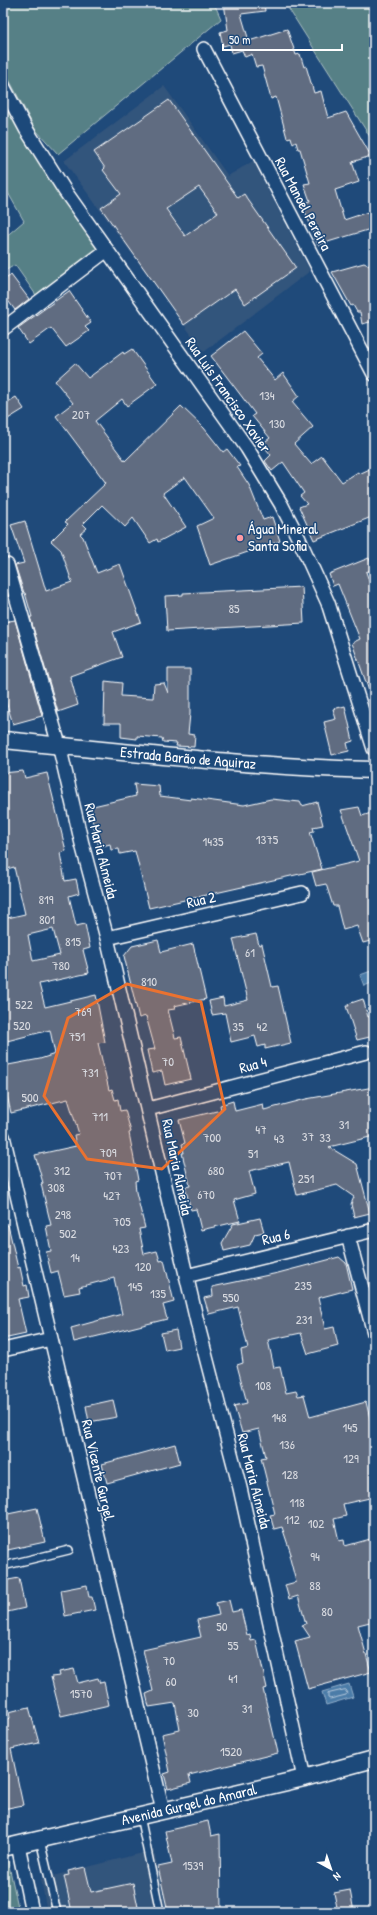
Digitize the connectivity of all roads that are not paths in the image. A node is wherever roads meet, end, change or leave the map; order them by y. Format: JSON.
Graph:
{"nodes":[{"id":1,"x":204,"y":48,"type":"dead end"},
{"id":2,"x":3,"y":86,"type":"edge"},
{"id":3,"x":107,"y":250,"type":"junction"},
{"id":4,"x":3,"y":329,"type":"edge"},
{"id":5,"x":374,"y":374,"type":"edge"},
{"id":6,"x":7,"y":566,"type":"dead end"},
{"id":7,"x":3,"y":740,"type":"edge"},
{"id":8,"x":59,"y":745,"type":"junction"},
{"id":9,"x":374,"y":749,"type":"edge"},
{"id":10,"x":374,"y":770,"type":"edge"},
{"id":11,"x":302,"y":893,"type":"dead end"},
{"id":12,"x":107,"y":938,"type":"junction"},
{"id":13,"x":366,"y":1052,"type":"dead end"},
{"id":14,"x":148,"y":1109,"type":"junction"},
{"id":15,"x":3,"y":1136,"type":"edge"},
{"id":16,"x":5,"y":1156,"type":"edge"},
{"id":17,"x":374,"y":1230,"type":"edge"},
{"id":18,"x":348,"y":1236,"type":"junction"},
{"id":19,"x":186,"y":1276,"type":"junction"},
{"id":20,"x":374,"y":1333,"type":"edge"},
{"id":21,"x":51,"y":1339,"type":"junction"},
{"id":22,"x":3,"y":1350,"type":"edge"},
{"id":23,"x":69,"y":1550,"type":"dead end"},
{"id":24,"x":3,"y":1566,"type":"edge"},
{"id":25,"x":374,"y":1759,"type":"edge"},
{"id":26,"x":304,"y":1778,"type":"junction"},
{"id":27,"x":163,"y":1811,"type":"junction"},
{"id":28,"x":140,"y":1816,"type":"junction"},
{"id":29,"x":40,"y":1840,"type":"junction"},
{"id":30,"x":11,"y":1847,"type":"edge"},
{"id":31,"x":32,"y":1912,"type":"edge"},
{"id":32,"x":57,"y":1912,"type":"edge"},
{"id":33,"x":160,"y":1912,"type":"edge"}],
"edges":[{"from":1,"to":5,"type":"street","name":"Rua Manoel Pereira"},
{"from":2,"to":3,"type":"street","name":"Rua Luís Francisco Xavier"},
{"from":3,"to":4,"type":"street"},
{"from":3,"to":9,"type":"street","name":"Rua Luís Francisco Xavier"},
{"from":6,"to":8,"type":"street","name":"Rua Maria Almeida"},
{"from":7,"to":8,"type":"street","name":"Estrada Barão de Aquiraz"},
{"from":8,"to":10,"type":"street","name":"Estrada Barão de Aquiraz"},
{"from":8,"to":12,"type":"street","name":"Rua Maria Almeida"},
{"from":11,"to":12,"type":"street","name":"Rua 2"},
{"from":12,"to":14,"type":"street","name":"Rua Maria Almeida"},
{"from":13,"to":14,"type":"street","name":"Rua 4"},
{"from":14,"to":19,"type":"street","name":"Rua Maria Almeida"},
{"from":15,"to":16,"type":"street","name":"Rua Vicente Gurgel"},
{"from":16,"to":21,"type":"street","name":"Rua Vicente Gurgel"},
{"from":17,"to":18,"type":"street","name":"Rua 6"},
{"from":18,"to":19,"type":"street","name":"Rua 6"},
{"from":18,"to":20,"type":"street"},
{"from":19,"to":26,"type":"street","name":"Rua Maria Almeida"},
{"from":21,"to":22,"type":"street"},
{"from":21,"to":27,"type":"street","name":"Rua Vicente Gurgel"},
{"from":23,"to":24,"type":"lane"},
{"from":25,"to":26,"type":"street","name":"Avenida Gurgel do Amaral"},
{"from":26,"to":27,"type":"street","name":"Avenida Gurgel do Amaral"},
{"from":27,"to":28,"type":"street","name":"Avenida Gurgel do Amaral"},
{"from":28,"to":29,"type":"street","name":"Avenida Gurgel do Amaral"},
{"from":28,"to":33,"type":"lane"},
{"from":29,"to":30,"type":"street","name":"Avenida Gurgel do Amaral"},
{"from":29,"to":32,"type":"lane"},
{"from":30,"to":31,"type":"street"}]}
